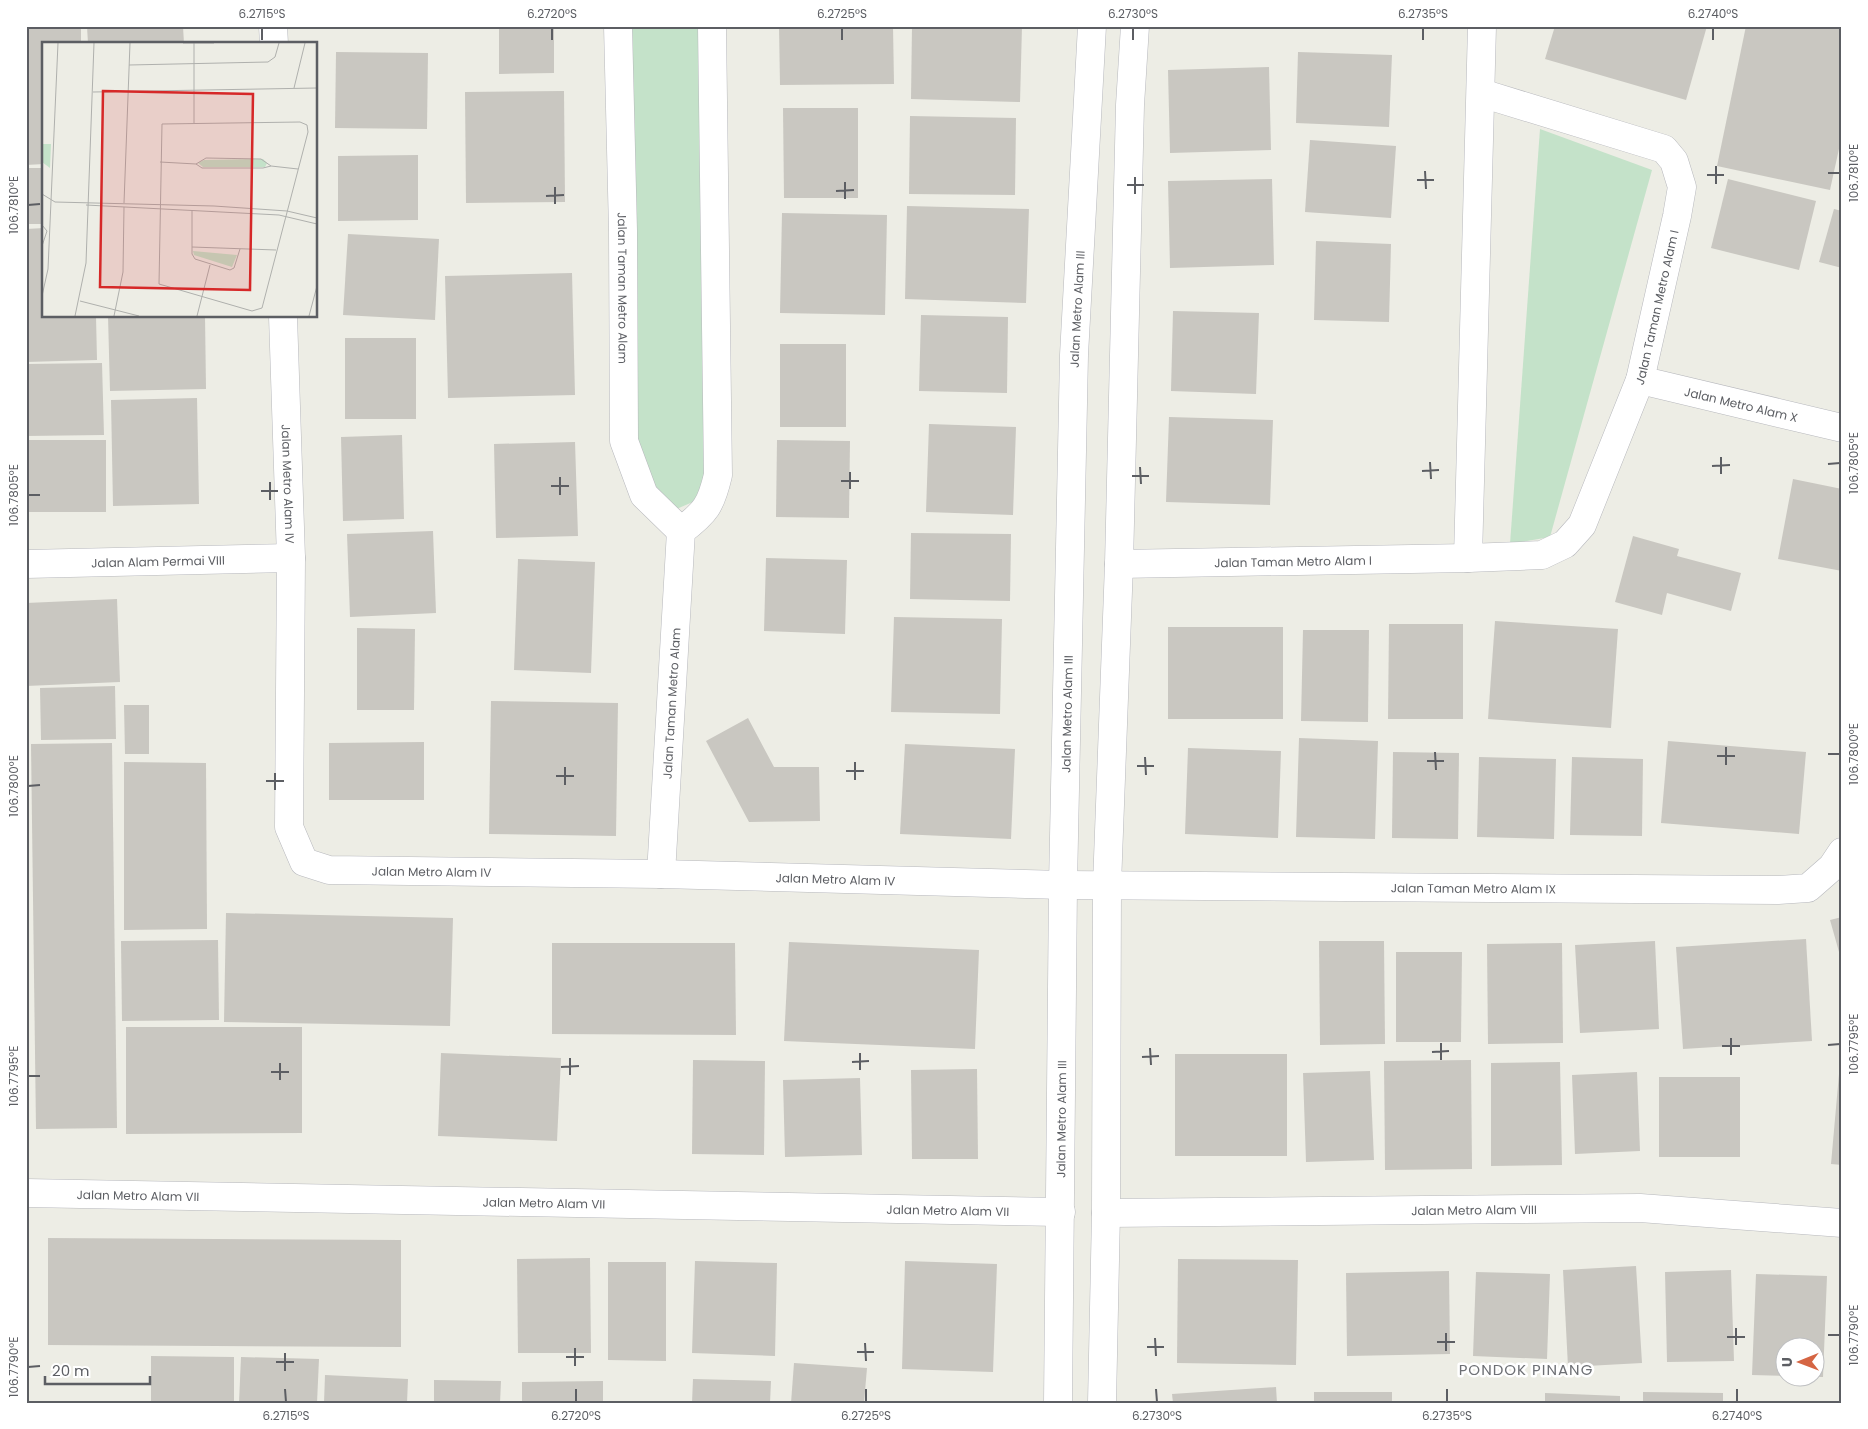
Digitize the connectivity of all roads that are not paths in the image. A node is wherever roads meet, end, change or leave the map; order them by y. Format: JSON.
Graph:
{"nodes":[{"id":1,"x":273,"y":26,"type":"edge"},
{"id":2,"x":618,"y":26,"type":"edge"},
{"id":3,"x":712,"y":26,"type":"edge"},
{"id":4,"x":1092,"y":26,"type":"edge"},
{"id":5,"x":1135,"y":26,"type":"edge"},
{"id":6,"x":1482,"y":26,"type":"edge"},
{"id":7,"x":274,"y":42,"type":"edge"},
{"id":8,"x":1481,"y":93,"type":"junction"},
{"id":9,"x":283,"y":318,"type":"edge"},
{"id":10,"x":1640,"y":380,"type":"junction"},
{"id":11,"x":1842,"y":428,"type":"edge"},
{"id":12,"x":682,"y":531,"type":"junction"},
{"id":13,"x":291,"y":558,"type":"junction"},
{"id":14,"x":1468,"y":558,"type":"junction"},
{"id":15,"x":26,"y":564,"type":"edge"},
{"id":16,"x":1119,"y":564,"type":"junction"},
{"id":17,"x":1837,"y":859,"type":"edge"},
{"id":18,"x":661,"y":874,"type":"junction"},
{"id":19,"x":1063,"y":885,"type":"junction"},
{"id":20,"x":1108,"y":885,"type":"junction"},
{"id":21,"x":26,"y":1193,"type":"edge"},
{"id":22,"x":1061,"y":1212,"type":"junction"},
{"id":23,"x":1106,"y":1213,"type":"junction"},
{"id":24,"x":1842,"y":1223,"type":"edge"},
{"id":25,"x":1058,"y":1403,"type":"edge"},
{"id":26,"x":1102,"y":1403,"type":"edge"}],
"edges":[{"from":1,"to":7,"type":"street"},
{"from":2,"to":12,"type":"street","name":"Jalan Taman Metro Alam"},
{"from":3,"to":12,"type":"street"},
{"from":4,"to":19,"type":"street","name":"Jalan Metro Alam III"},
{"from":5,"to":16,"type":"street"},
{"from":6,"to":8,"type":"street"},
{"from":8,"to":10,"type":"street","name":"Jalan Taman Metro Alam I"},
{"from":8,"to":14,"type":"street"},
{"from":9,"to":13,"type":"street","name":"Jalan Metro Alam IV"},
{"from":10,"to":11,"type":"street","name":"Jalan Metro Alam X"},
{"from":10,"to":14,"type":"street","name":"Jalan Taman Metro Alam I"},
{"from":12,"to":18,"type":"street","name":"Jalan Taman Metro Alam"},
{"from":13,"to":15,"type":"street","name":"Jalan Alam Permai VIII"},
{"from":13,"to":18,"type":"street","name":"Jalan Metro Alam IV"},
{"from":14,"to":16,"type":"street","name":"Jalan Taman Metro Alam I"},
{"from":16,"to":20,"type":"street"},
{"from":17,"to":20,"type":"street","name":"Jalan Taman Metro Alam IX"},
{"from":18,"to":19,"type":"street","name":"Jalan Metro Alam IV"},
{"from":19,"to":20,"type":"street","name":"Jalan Metro Alam IV"},
{"from":19,"to":22,"type":"street","name":"Jalan Metro Alam III"},
{"from":20,"to":23,"type":"street"},
{"from":21,"to":22,"type":"street","name":"Jalan Metro Alam VII"},
{"from":22,"to":25,"type":"street","name":"Jalan Metro Alam III"},
{"from":23,"to":24,"type":"street","name":"Jalan Metro Alam VIII"},
{"from":23,"to":26,"type":"street"}]}
